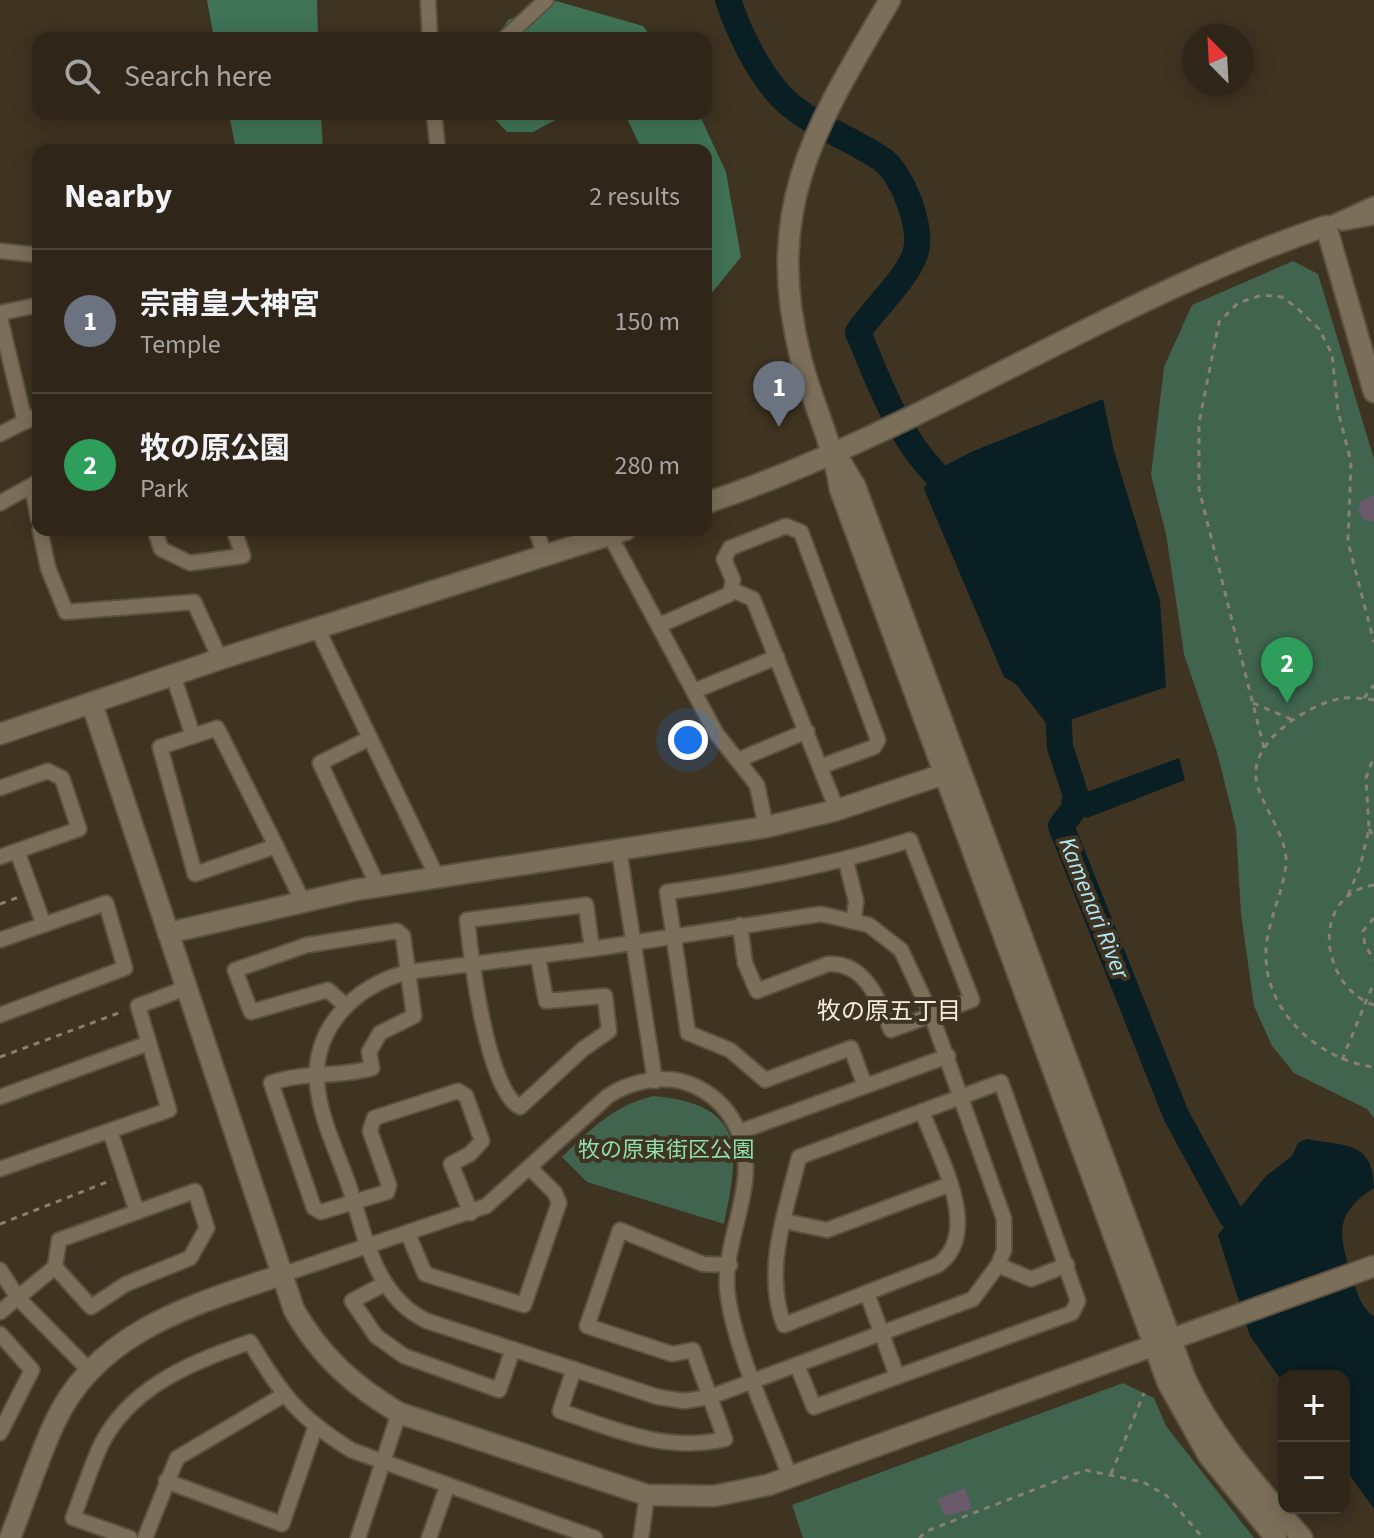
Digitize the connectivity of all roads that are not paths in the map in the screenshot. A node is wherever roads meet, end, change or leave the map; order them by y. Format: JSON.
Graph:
{"nodes":[{"id":1,"x":428,"y":0,"type":"edge"},
{"id":2,"x":546,"y":0,"type":"edge"},
{"id":3,"x":890,"y":0,"type":"edge"},
{"id":4,"x":430,"y":32,"type":"edge"},
{"id":5,"x":511,"y":32,"type":"edge"},
{"id":6,"x":435,"y":120,"type":"edge"},
{"id":7,"x":437,"y":144,"type":"edge"},
{"id":8,"x":1374,"y":204,"type":"edge"},
{"id":9,"x":1374,"y":217,"type":"edge"},
{"id":10,"x":1326,"y":226,"type":"junction"},
{"id":11,"x":0,"y":251,"type":"edge"},
{"id":12,"x":32,"y":254,"type":"edge"},
{"id":13,"x":32,"y":307,"type":"edge"},
{"id":14,"x":0,"y":316,"type":"edge"},
{"id":15,"x":1374,"y":392,"type":"edge"},
{"id":16,"x":32,"y":418,"type":"edge"},
{"id":17,"x":0,"y":434,"type":"edge"},
{"id":18,"x":835,"y":454,"type":"junction"},
{"id":19,"x":32,"y":486,"type":"edge"},
{"id":20,"x":712,"y":501,"type":"edge"},
{"id":21,"x":0,"y":503,"type":"edge"},
{"id":22,"x":41,"y":536,"type":"edge"},
{"id":23,"x":157,"y":536,"type":"edge"},
{"id":24,"x":236,"y":536,"type":"edge"},
{"id":25,"x":538,"y":536,"type":"edge"},
{"id":26,"x":602,"y":536,"type":"edge"},
{"id":27,"x":616,"y":536,"type":"edge"},
{"id":28,"x":545,"y":556,"type":"junction"},
{"id":29,"x":732,"y":590,"type":"junction"},
{"id":30,"x":660,"y":625,"type":"junction"},
{"id":31,"x":317,"y":628,"type":"junction"},
{"id":32,"x":777,"y":657,"type":"junction"},
{"id":33,"x":220,"y":659,"type":"junction"},
{"id":34,"x":173,"y":675,"type":"junction"},
{"id":35,"x":694,"y":691,"type":"junction"},
{"id":36,"x":92,"y":704,"type":"junction"},
{"id":37,"x":807,"y":731,"type":"junction"},
{"id":38,"x":0,"y":734,"type":"edge"},
{"id":39,"x":193,"y":736,"type":"junction"},
{"id":40,"x":370,"y":738,"type":"junction"},
{"id":41,"x":738,"y":760,"type":"junction"},
{"id":42,"x":822,"y":766,"type":"junction"},
{"id":43,"x":944,"y":774,"type":"junction"},
{"id":44,"x":0,"y":788,"type":"edge"},
{"id":45,"x":837,"y":810,"type":"junction"},
{"id":46,"x":766,"y":827,"type":"junction"},
{"id":47,"x":276,"y":846,"type":"junction"},
{"id":48,"x":619,"y":850,"type":"junction"},
{"id":49,"x":17,"y":851,"type":"junction"},
{"id":50,"x":0,"y":857,"type":"edge"},
{"id":51,"x":846,"y":861,"type":"junction"},
{"id":52,"x":437,"y":877,"type":"junction"},
{"id":53,"x":378,"y":886,"type":"junction"},
{"id":54,"x":302,"y":900,"type":"junction"},
{"id":55,"x":854,"y":918,"type":"junction"},
{"id":56,"x":44,"y":925,"type":"junction"},
{"id":57,"x":740,"y":925,"type":"junction"},
{"id":58,"x":168,"y":933,"type":"junction"},
{"id":59,"x":674,"y":937,"type":"junction"},
{"id":60,"x":0,"y":940,"type":"edge"},
{"id":61,"x":635,"y":943,"type":"junction"},
{"id":62,"x":592,"y":949,"type":"junction"},
{"id":63,"x":538,"y":957,"type":"junction"},
{"id":64,"x":472,"y":964,"type":"junction"},
{"id":65,"x":408,"y":972,"type":"junction"},
{"id":66,"x":186,"y":988,"type":"junction"},
{"id":67,"x":346,"y":1006,"type":"junction"},
{"id":68,"x":931,"y":1014,"type":"junction"},
{"id":69,"x":0,"y":1015,"type":"edge"},
{"id":70,"x":149,"y":1043,"type":"junction"},
{"id":71,"x":948,"y":1056,"type":"junction"},
{"id":72,"x":318,"y":1074,"type":"junction"},
{"id":73,"x":655,"y":1081,"type":"junction"},
{"id":74,"x":865,"y":1086,"type":"junction"},
{"id":75,"x":962,"y":1096,"type":"junction"},
{"id":76,"x":0,"y":1097,"type":"edge"},
{"id":77,"x":922,"y":1111,"type":"junction"},
{"id":78,"x":110,"y":1131,"type":"junction"},
{"id":79,"x":739,"y":1132,"type":"junction"},
{"id":80,"x":0,"y":1169,"type":"edge"},
{"id":81,"x":531,"y":1169,"type":"junction"},
{"id":82,"x":948,"y":1185,"type":"junction"},
{"id":83,"x":354,"y":1202,"type":"junction"},
{"id":84,"x":137,"y":1212,"type":"junction"},
{"id":85,"x":471,"y":1213,"type":"junction"},
{"id":86,"x":784,"y":1221,"type":"junction"},
{"id":87,"x":408,"y":1234,"type":"junction"},
{"id":88,"x":369,"y":1247,"type":"junction"},
{"id":89,"x":730,"y":1265,"type":"junction"},
{"id":90,"x":998,"y":1265,"type":"junction"},
{"id":91,"x":1067,"y":1265,"type":"junction"},
{"id":92,"x":1374,"y":1266,"type":"edge"},
{"id":93,"x":55,"y":1267,"type":"junction"},
{"id":94,"x":0,"y":1270,"type":"edge"},
{"id":95,"x":281,"y":1275,"type":"junction"},
{"id":96,"x":384,"y":1284,"type":"junction"},
{"id":97,"x":867,"y":1293,"type":"junction"},
{"id":98,"x":18,"y":1298,"type":"junction"},
{"id":99,"x":0,"y":1312,"type":"edge"},
{"id":100,"x":0,"y":1334,"type":"edge"},
{"id":101,"x":882,"y":1334,"type":"junction"},
{"id":102,"x":1162,"y":1343,"type":"junction"},
{"id":103,"x":513,"y":1349,"type":"junction"},
{"id":104,"x":797,"y":1365,"type":"junction"},
{"id":105,"x":574,"y":1369,"type":"junction"},
{"id":106,"x":90,"y":1371,"type":"junction"},
{"id":107,"x":897,"y":1376,"type":"junction"},
{"id":108,"x":755,"y":1381,"type":"junction"},
{"id":109,"x":282,"y":1396,"type":"junction"},
{"id":110,"x":710,"y":1397,"type":"junction"},
{"id":111,"x":399,"y":1413,"type":"junction"},
{"id":112,"x":315,"y":1428,"type":"junction"},
{"id":113,"x":0,"y":1433,"type":"edge"},
{"id":114,"x":382,"y":1464,"type":"junction"},
{"id":115,"x":790,"y":1477,"type":"junction"},
{"id":116,"x":166,"y":1481,"type":"junction"},
{"id":117,"x":447,"y":1487,"type":"junction"},
{"id":118,"x":647,"y":1495,"type":"junction"},
{"id":119,"x":576,"y":1535,"type":"edge"},
{"id":120,"x":10,"y":1538,"type":"edge"},
{"id":121,"x":130,"y":1538,"type":"edge"},
{"id":122,"x":145,"y":1538,"type":"edge"},
{"id":123,"x":358,"y":1538,"type":"edge"},
{"id":124,"x":429,"y":1538,"type":"edge"},
{"id":125,"x":595,"y":1538,"type":"edge"},
{"id":126,"x":641,"y":1538,"type":"edge"},
{"id":127,"x":1276,"y":1538,"type":"edge"},
{"id":128,"x":1302,"y":1538,"type":"edge"}],
"edges":[{"from":1,"to":4,"type":"street"},
{"from":2,"to":5,"type":"street"},
{"from":3,"to":18,"type":"street"},
{"from":6,"to":7,"type":"street"},
{"from":8,"to":10,"type":"street"},
{"from":9,"to":10,"type":"street"},
{"from":10,"to":15,"type":"street"},
{"from":10,"to":18,"type":"street"},
{"from":11,"to":12,"type":"street"},
{"from":13,"to":14,"type":"street"},
{"from":14,"to":16,"type":"street"},
{"from":16,"to":17,"type":"street"},
{"from":18,"to":20,"type":"street"},
{"from":18,"to":43,"type":"street"},
{"from":18,"to":102,"type":"street"},
{"from":19,"to":21,"type":"street"},
{"from":22,"to":33,"type":"street"},
{"from":23,"to":24,"type":"street"},
{"from":25,"to":28,"type":"street"},
{"from":26,"to":28,"type":"street"},
{"from":27,"to":30,"type":"street"},
{"from":28,"to":31,"type":"street"},
{"from":29,"to":30,"type":"street"},
{"from":29,"to":32,"type":"street"},
{"from":29,"to":42,"type":"street"},
{"from":30,"to":35,"type":"street"},
{"from":31,"to":33,"type":"street"},
{"from":31,"to":40,"type":"street"},
{"from":32,"to":35,"type":"street"},
{"from":32,"to":37,"type":"street"},
{"from":33,"to":34,"type":"street"},
{"from":34,"to":36,"type":"street"},
{"from":34,"to":39,"type":"street"},
{"from":35,"to":41,"type":"street"},
{"from":36,"to":38,"type":"street"},
{"from":36,"to":58,"type":"street"},
{"from":37,"to":41,"type":"street"},
{"from":37,"to":42,"type":"street"},
{"from":39,"to":47,"type":"street"},
{"from":39,"to":47,"type":"street"},
{"from":40,"to":52,"type":"street"},
{"from":40,"to":53,"type":"street"},
{"from":41,"to":46,"type":"street"},
{"from":42,"to":45,"type":"street"},
{"from":43,"to":45,"type":"street"},
{"from":43,"to":102,"type":"street"},
{"from":44,"to":49,"type":"street"},
{"from":45,"to":46,"type":"street"},
{"from":46,"to":48,"type":"street"},
{"from":47,"to":54,"type":"street"},
{"from":48,"to":52,"type":"street"},
{"from":48,"to":61,"type":"street"},
{"from":49,"to":50,"type":"street"},
{"from":49,"to":56,"type":"street"},
{"from":51,"to":55,"type":"street"},
{"from":51,"to":59,"type":"street"},
{"from":51,"to":68,"type":"street"},
{"from":52,"to":53,"type":"street"},
{"from":53,"to":54,"type":"street"},
{"from":54,"to":58,"type":"street"},
{"from":55,"to":57,"type":"street"},
{"from":55,"to":68,"type":"street"},
{"from":56,"to":60,"type":"street"},
{"from":56,"to":69,"type":"street"},
{"from":57,"to":59,"type":"street"},
{"from":57,"to":68,"type":"street"},
{"from":58,"to":66,"type":"street"},
{"from":59,"to":61,"type":"street"},
{"from":59,"to":74,"type":"street"},
{"from":61,"to":62,"type":"street"},
{"from":61,"to":73,"type":"street"},
{"from":62,"to":63,"type":"street"},
{"from":62,"to":64,"type":"street"},
{"from":63,"to":64,"type":"street"},
{"from":63,"to":64,"type":"street"},
{"from":64,"to":65,"type":"street"},
{"from":65,"to":67,"type":"street"},
{"from":65,"to":67,"type":"street"},
{"from":65,"to":72,"type":"street"},
{"from":66,"to":70,"type":"street"},
{"from":66,"to":95,"type":"street"},
{"from":67,"to":72,"type":"street"},
{"from":68,"to":71,"type":"street"},
{"from":70,"to":76,"type":"street"},
{"from":70,"to":78,"type":"street"},
{"from":71,"to":74,"type":"street"},
{"from":71,"to":75,"type":"street"},
{"from":72,"to":83,"type":"street"},
{"from":72,"to":83,"type":"street"},
{"from":73,"to":79,"type":"street"},
{"from":73,"to":81,"type":"street"},
{"from":74,"to":79,"type":"street"},
{"from":75,"to":77,"type":"street"},
{"from":75,"to":90,"type":"street"},
{"from":75,"to":91,"type":"street"},
{"from":77,"to":82,"type":"street"},
{"from":77,"to":86,"type":"street"},
{"from":78,"to":80,"type":"street"},
{"from":78,"to":84,"type":"street"},
{"from":79,"to":89,"type":"street"},
{"from":81,"to":85,"type":"street"},
{"from":81,"to":87,"type":"street"},
{"from":82,"to":86,"type":"street"},
{"from":82,"to":97,"type":"street"},
{"from":83,"to":85,"type":"street"},
{"from":83,"to":88,"type":"street"},
{"from":84,"to":93,"type":"street"},
{"from":84,"to":93,"type":"street"},
{"from":85,"to":87,"type":"street"},
{"from":86,"to":97,"type":"street"},
{"from":87,"to":88,"type":"street"},
{"from":88,"to":95,"type":"street"},
{"from":88,"to":96,"type":"street"},
{"from":89,"to":108,"type":"street"},
{"from":89,"to":110,"type":"street"},
{"from":90,"to":91,"type":"street"},
{"from":90,"to":101,"type":"street"},
{"from":91,"to":107,"type":"street"},
{"from":92,"to":102,"type":"street"},
{"from":93,"to":98,"type":"street"},
{"from":94,"to":98,"type":"street"},
{"from":95,"to":106,"type":"street"},
{"from":95,"to":111,"type":"street"},
{"from":96,"to":103,"type":"street"},
{"from":96,"to":103,"type":"street"},
{"from":97,"to":101,"type":"street"},
{"from":98,"to":99,"type":"street"},
{"from":98,"to":106,"type":"street"},
{"from":100,"to":113,"type":"street"},
{"from":101,"to":104,"type":"street"},
{"from":101,"to":107,"type":"street"},
{"from":102,"to":115,"type":"street"},
{"from":102,"to":127,"type":"street"},
{"from":102,"to":128,"type":"street"},
{"from":103,"to":105,"type":"street"},
{"from":104,"to":107,"type":"street"},
{"from":104,"to":108,"type":"street"},
{"from":105,"to":110,"type":"street"},
{"from":105,"to":110,"type":"street"},
{"from":106,"to":120,"type":"street"},
{"from":108,"to":110,"type":"street"},
{"from":108,"to":115,"type":"street"},
{"from":109,"to":112,"type":"street"},
{"from":109,"to":116,"type":"street"},
{"from":109,"to":121,"type":"street"},
{"from":111,"to":114,"type":"street"},
{"from":111,"to":118,"type":"street"},
{"from":112,"to":114,"type":"street"},
{"from":112,"to":116,"type":"street"},
{"from":114,"to":117,"type":"street"},
{"from":114,"to":123,"type":"street"},
{"from":115,"to":118,"type":"street"},
{"from":116,"to":122,"type":"street"},
{"from":117,"to":119,"type":"street"},
{"from":117,"to":124,"type":"street"},
{"from":118,"to":126,"type":"street"},
{"from":119,"to":125,"type":"street"}]}
